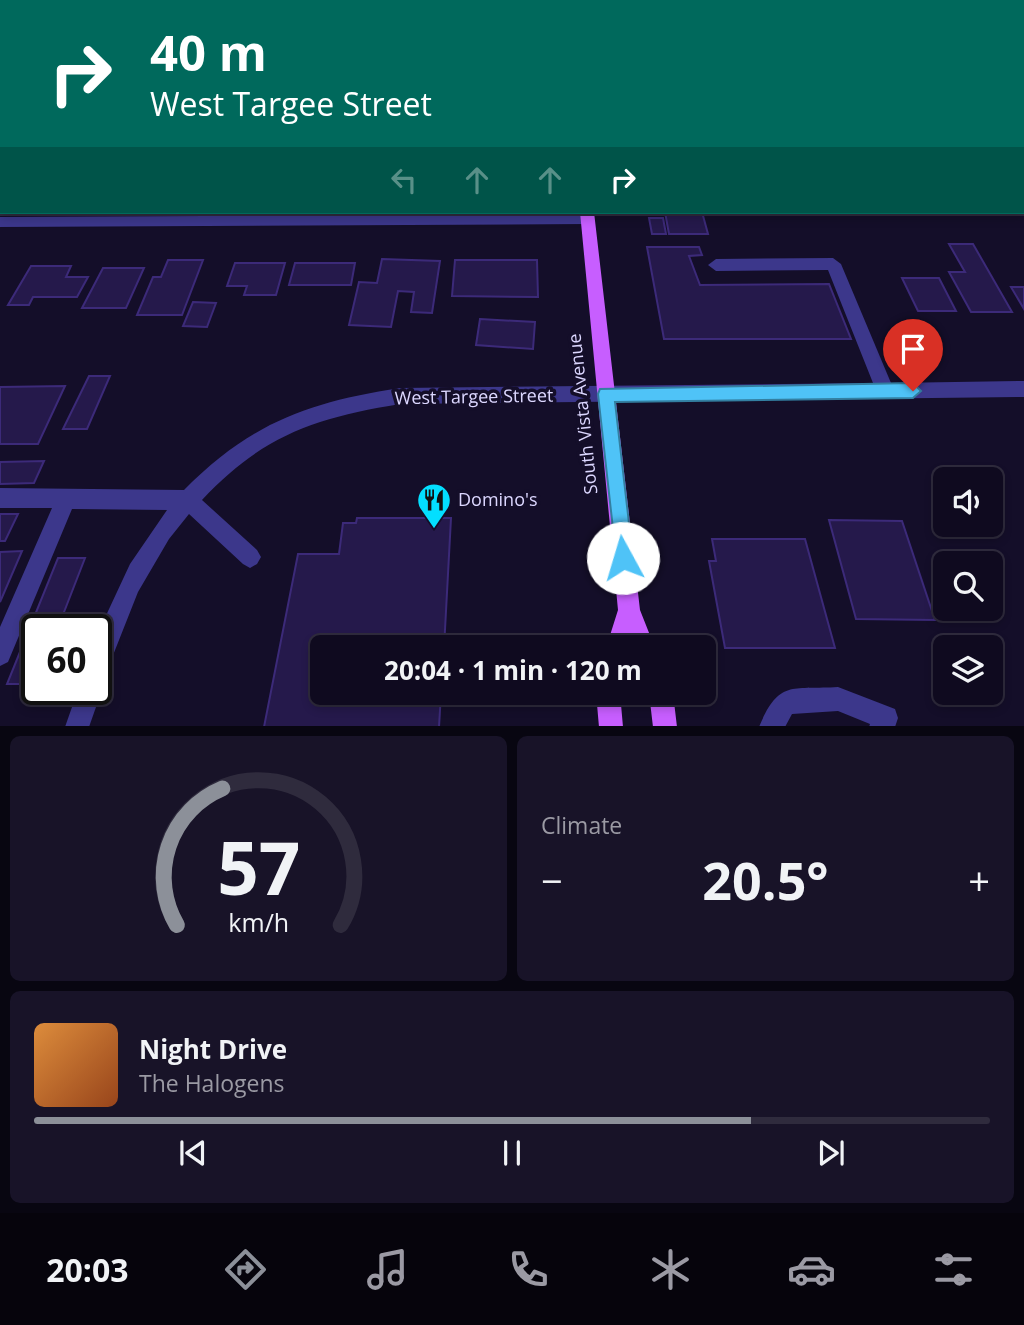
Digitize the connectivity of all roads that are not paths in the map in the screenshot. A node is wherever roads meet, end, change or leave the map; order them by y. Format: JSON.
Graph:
{"nodes":[{"id":1,"x":587,"y":215,"type":"edge"},
{"id":2,"x":454,"y":216,"type":"edge"},
{"id":3,"x":0,"y":222,"type":"edge"},
{"id":4,"x":716,"y":264,"type":"dead end"},
{"id":5,"x":1024,"y":389,"type":"edge"},
{"id":6,"x":885,"y":391,"type":"junction"},
{"id":7,"x":606,"y":394,"type":"junction"},
{"id":8,"x":0,"y":498,"type":"edge"},
{"id":9,"x":66,"y":499,"type":"junction"},
{"id":10,"x":188,"y":500,"type":"junction"},
{"id":11,"x":250,"y":556,"type":"dead end"},
{"id":12,"x":629,"y":610,"type":"junction"},
{"id":13,"x":112,"y":623,"type":"edge"},
{"id":14,"x":621,"y":635,"type":"edge"},
{"id":15,"x":639,"y":635,"type":"edge"},
{"id":16,"x":0,"y":654,"type":"edge"},
{"id":17,"x":85,"y":705,"type":"edge"},
{"id":18,"x":609,"y":705,"type":"edge"},
{"id":19,"x":662,"y":705,"type":"edge"},
{"id":20,"x":77,"y":726,"type":"edge"},
{"id":21,"x":611,"y":726,"type":"edge"},
{"id":22,"x":665,"y":726,"type":"edge"},
{"id":23,"x":771,"y":726,"type":"edge"},
{"id":24,"x":881,"y":726,"type":"edge"}],
"edges":[{"from":1,"to":2,"type":"street"},
{"from":1,"to":7,"type":"main road","name":"South Vista Avenue"},
{"from":2,"to":3,"type":"street"},
{"from":4,"to":6,"type":"street"},
{"from":5,"to":6,"type":"street","name":"West Targee Street"},
{"from":6,"to":7,"type":"street","name":"West Targee Street"},
{"from":7,"to":10,"type":"street","name":"West Targee Street"},
{"from":7,"to":12,"type":"main road","name":"South Vista Avenue"},
{"from":8,"to":9,"type":"street"},
{"from":9,"to":10,"type":"street"},
{"from":9,"to":16,"type":"street"},
{"from":10,"to":11,"type":"street"},
{"from":10,"to":13,"type":"street","name":"West Targee Street"},
{"from":12,"to":14,"type":"main road","name":"South Vista Avenue"},
{"from":12,"to":15,"type":"main road","name":"South Vista Avenue"},
{"from":17,"to":20,"type":"street"},
{"from":18,"to":21,"type":"main road"},
{"from":19,"to":22,"type":"main road"},
{"from":23,"to":24,"type":"street"}]}
